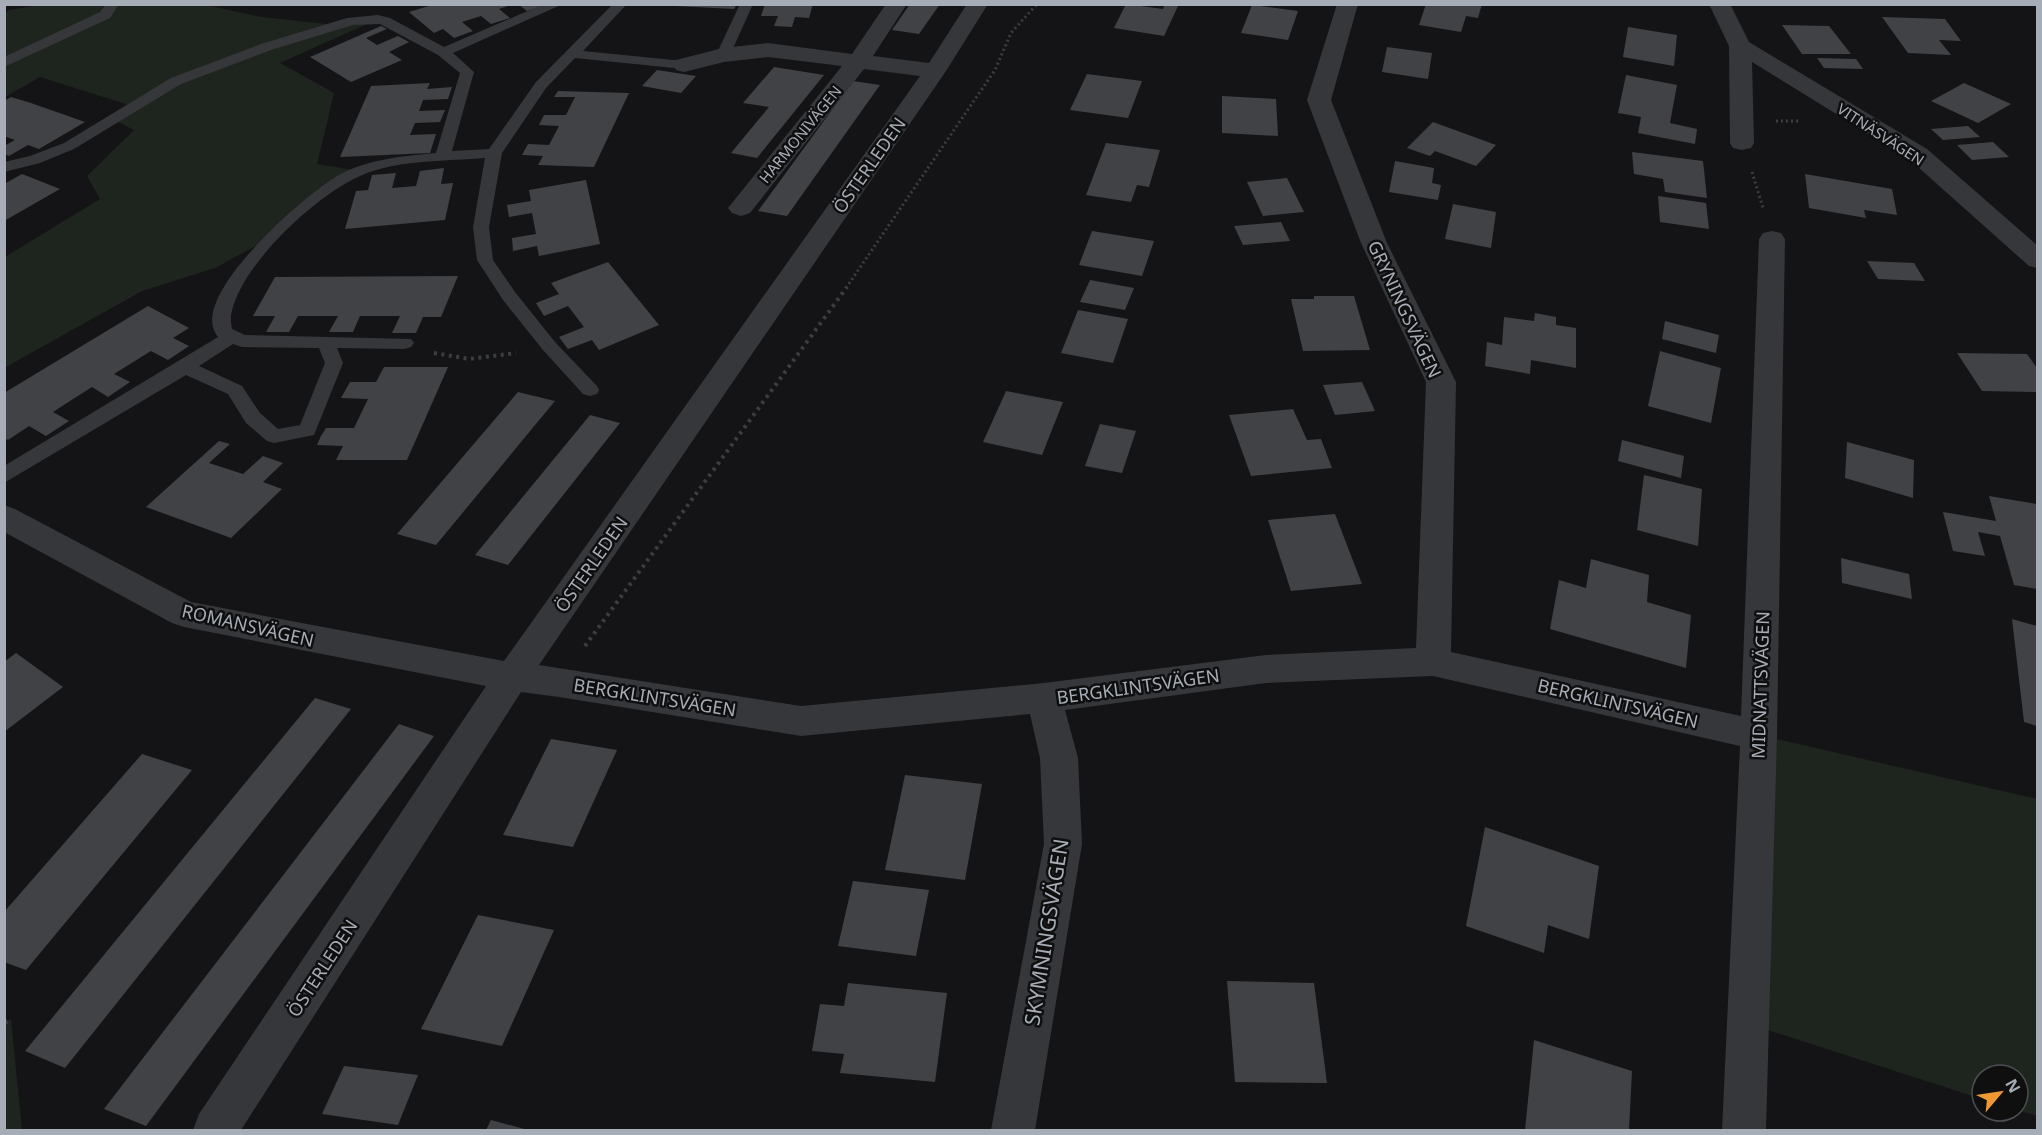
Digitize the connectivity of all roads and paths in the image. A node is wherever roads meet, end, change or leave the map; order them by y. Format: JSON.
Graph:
{"nodes":[{"id":1,"x":11,"y":4,"type":"edge"},
{"id":2,"x":112,"y":4,"type":"edge"},
{"id":3,"x":557,"y":4,"type":"edge"},
{"id":4,"x":621,"y":4,"type":"edge"},
{"id":5,"x":747,"y":4,"type":"edge"},
{"id":6,"x":897,"y":4,"type":"edge"},
{"id":7,"x":978,"y":4,"type":"edge"},
{"id":8,"x":1037,"y":4,"type":"edge"},
{"id":9,"x":1348,"y":4,"type":"edge"},
{"id":10,"x":1719,"y":4,"type":"edge"},
{"id":11,"x":4,"y":5,"type":"edge"},
{"id":12,"x":1740,"y":46,"type":"junction"},
{"id":13,"x":443,"y":52,"type":"junction"},
{"id":14,"x":574,"y":54,"type":"junction"},
{"id":15,"x":723,"y":55,"type":"junction"},
{"id":16,"x":859,"y":60,"type":"junction"},
{"id":17,"x":4,"y":63,"type":"edge"},
{"id":18,"x":684,"y":65,"type":"joint"},
{"id":19,"x":935,"y":71,"type":"junction"},
{"id":20,"x":1742,"y":143,"type":"joint"},
{"id":21,"x":494,"y":153,"type":"junction"},
{"id":22,"x":443,"y":156,"type":"junction"},
{"id":23,"x":4,"y":167,"type":"edge"},
{"id":24,"x":741,"y":207,"type":"dead end"},
{"id":25,"x":1772,"y":239,"type":"joint"},
{"id":26,"x":2037,"y":260,"type":"edge"},
{"id":27,"x":230,"y":337,"type":"junction"},
{"id":28,"x":326,"y":342,"type":"junction"},
{"id":29,"x":405,"y":343,"type":"joint"},
{"id":30,"x":549,"y":346,"type":"junction"},
{"id":31,"x":185,"y":367,"type":"junction"},
{"id":32,"x":590,"y":390,"type":"dead end"},
{"id":33,"x":4,"y":476,"type":"edge"},
{"id":34,"x":4,"y":518,"type":"edge"},
{"id":35,"x":1433,"y":662,"type":"junction"},
{"id":36,"x":512,"y":677,"type":"junction"},
{"id":37,"x":559,"y":682,"type":"junction"},
{"id":38,"x":1044,"y":698,"type":"junction"},
{"id":39,"x":1759,"y":735,"type":"junction"},
{"id":40,"x":11,"y":1019,"type":"dead end"},
{"id":41,"x":4,"y":1023,"type":"edge"},
{"id":42,"x":215,"y":1131,"type":"edge"},
{"id":43,"x":1013,"y":1131,"type":"edge"},
{"id":44,"x":1744,"y":1131,"type":"edge"}],
"edges":[{"from":1,"to":11,"type":"path"},
{"from":2,"to":17,"type":"lane"},
{"from":3,"to":13,"type":"lane"},
{"from":4,"to":14,"type":"lane"},
{"from":5,"to":15,"type":"lane"},
{"from":6,"to":16,"type":"street","name":"HARMONIVÄGEN"},
{"from":7,"to":19,"type":"street","name":"ÖSTERLEDEN"},
{"from":8,"to":37,"type":"path"},
{"from":9,"to":35,"type":"street","name":"GRYNINGSVÄGEN"},
{"from":10,"to":12,"type":"street"},
{"from":12,"to":20,"type":"street"},
{"from":12,"to":26,"type":"street","name":"VITNÄSVÄGEN"},
{"from":13,"to":22,"type":"lane"},
{"from":13,"to":23,"type":"lane"},
{"from":14,"to":18,"type":"lane","name":"HARMONIVÄGEN"},
{"from":14,"to":21,"type":"lane"},
{"from":15,"to":16,"type":"street","name":"HARMONIVÄGEN"},
{"from":15,"to":18,"type":"street","name":"HARMONIVÄGEN"},
{"from":16,"to":19,"type":"street","name":"HARMONIVÄGEN"},
{"from":16,"to":24,"type":"street","name":"HARMONIVÄGEN"},
{"from":19,"to":36,"type":"street","name":"ÖSTERLEDEN"},
{"from":20,"to":25,"type":"path"},
{"from":21,"to":22,"type":"lane"},
{"from":21,"to":30,"type":"lane"},
{"from":22,"to":27,"type":"lane"},
{"from":25,"to":39,"type":"street","name":"MIDNATTSVÄGEN"},
{"from":27,"to":28,"type":"lane"},
{"from":27,"to":31,"type":"lane"},
{"from":28,"to":29,"type":"lane"},
{"from":28,"to":31,"type":"lane"},
{"from":29,"to":30,"type":"path"},
{"from":30,"to":32,"type":"lane"},
{"from":31,"to":33,"type":"lane"},
{"from":34,"to":36,"type":"street","name":"ROMANSVÄGEN"},
{"from":35,"to":38,"type":"street","name":"BERGKLINTSVÄGEN"},
{"from":35,"to":39,"type":"street","name":"BERGKLINTSVÄGEN"},
{"from":36,"to":37,"type":"street","name":"BERGKLINTSVÄGEN"},
{"from":36,"to":42,"type":"street","name":"ÖSTERLEDEN"},
{"from":37,"to":38,"type":"street","name":"BERGKLINTSVÄGEN"},
{"from":38,"to":43,"type":"street","name":"SKYMNINGSVÄGEN"},
{"from":39,"to":44,"type":"street","name":"MIDNATTSVÄGEN"},
{"from":40,"to":41,"type":"path"}]}
